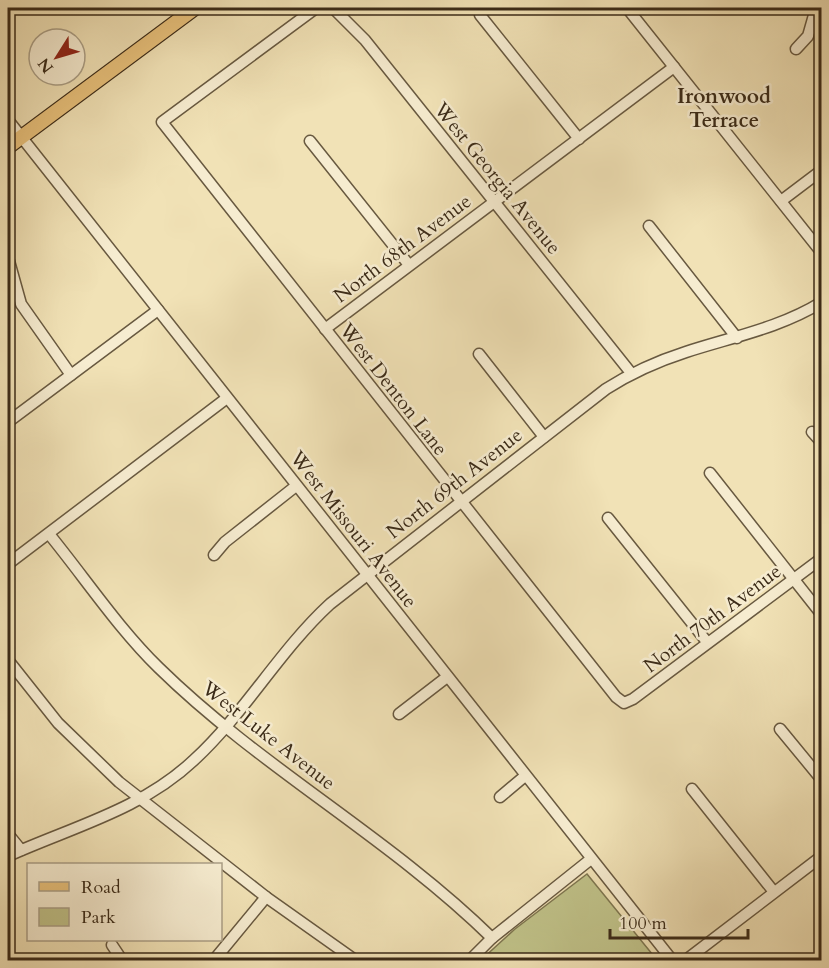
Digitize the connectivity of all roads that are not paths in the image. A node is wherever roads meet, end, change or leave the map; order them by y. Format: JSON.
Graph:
{"nodes":[{"id":1,"x":195,"y":8,"type":"edge"},
{"id":2,"x":316,"y":8,"type":"edge"},
{"id":3,"x":333,"y":8,"type":"edge"},
{"id":4,"x":627,"y":8,"type":"edge"},
{"id":5,"x":816,"y":8,"type":"edge"},
{"id":6,"x":480,"y":15,"type":"dead end"},
{"id":7,"x":796,"y":49,"type":"dead end"},
{"id":8,"x":674,"y":67,"type":"junction"},
{"id":9,"x":8,"y":120,"type":"edge"},
{"id":10,"x":21,"y":137,"type":"junction"},
{"id":11,"x":579,"y":139,"type":"junction"},
{"id":12,"x":310,"y":141,"type":"dead end"},
{"id":13,"x":8,"y":147,"type":"edge"},
{"id":14,"x":822,"y":170,"type":"edge"},
{"id":15,"x":780,"y":201,"type":"junction"},
{"id":16,"x":494,"y":202,"type":"junction"},
{"id":17,"x":649,"y":226,"type":"dead end"},
{"id":18,"x":822,"y":253,"type":"edge"},
{"id":19,"x":9,"y":261,"type":"edge"},
{"id":20,"x":409,"y":265,"type":"junction"},
{"id":21,"x":822,"y":302,"type":"edge"},
{"id":22,"x":158,"y":310,"type":"junction"},
{"id":23,"x":325,"y":329,"type":"junction"},
{"id":24,"x":737,"y":338,"type":"junction"},
{"id":25,"x":479,"y":354,"type":"dead end"},
{"id":26,"x":631,"y":373,"type":"junction"},
{"id":27,"x":71,"y":375,"type":"junction"},
{"id":28,"x":227,"y":398,"type":"junction"},
{"id":29,"x":8,"y":422,"type":"edge"},
{"id":30,"x":812,"y":432,"type":"dead end"},
{"id":31,"x":544,"y":436,"type":"junction"},
{"id":32,"x":822,"y":443,"type":"edge"},
{"id":33,"x":710,"y":473,"type":"dead end"},
{"id":34,"x":296,"y":486,"type":"junction"},
{"id":35,"x":460,"y":503,"type":"junction"},
{"id":36,"x":608,"y":518,"type":"dead end"},
{"id":37,"x":49,"y":534,"type":"junction"},
{"id":38,"x":214,"y":555,"type":"dead end"},
{"id":39,"x":822,"y":558,"type":"edge"},
{"id":40,"x":8,"y":564,"type":"edge"},
{"id":41,"x":366,"y":574,"type":"junction"},
{"id":42,"x":794,"y":580,"type":"junction"},
{"id":43,"x":822,"y":615,"type":"edge"},
{"id":44,"x":707,"y":642,"type":"junction"},
{"id":45,"x":8,"y":660,"type":"edge"},
{"id":46,"x":447,"y":677,"type":"junction"},
{"id":47,"x":624,"y":704,"type":"joint"},
{"id":48,"x":399,"y":714,"type":"dead end"},
{"id":49,"x":227,"y":727,"type":"junction"},
{"id":50,"x":780,"y":729,"type":"dead end"},
{"id":51,"x":525,"y":776,"type":"junction"},
{"id":52,"x":822,"y":780,"type":"edge"},
{"id":53,"x":692,"y":789,"type":"dead end"},
{"id":54,"x":500,"y":797,"type":"dead end"},
{"id":55,"x":141,"y":798,"type":"junction"},
{"id":56,"x":8,"y":834,"type":"edge"},
{"id":57,"x":21,"y":850,"type":"junction"},
{"id":58,"x":8,"y":856,"type":"edge"},
{"id":59,"x":822,"y":856,"type":"edge"},
{"id":60,"x":591,"y":859,"type":"junction"},
{"id":61,"x":774,"y":892,"type":"junction"},
{"id":62,"x":267,"y":897,"type":"junction"},
{"id":63,"x":492,"y":938,"type":"junction"},
{"id":64,"x":112,"y":945,"type":"dead end"},
{"id":65,"x":122,"y":960,"type":"edge"},
{"id":66,"x":214,"y":960,"type":"edge"},
{"id":67,"x":355,"y":960,"type":"edge"},
{"id":68,"x":470,"y":960,"type":"edge"},
{"id":69,"x":672,"y":960,"type":"edge"},
{"id":70,"x":686,"y":960,"type":"edge"}],
"edges":[{"from":1,"to":10,"type":"main road"},
{"from":2,"to":23,"type":"street","name":"West Denton Lane"},
{"from":3,"to":16,"type":"street","name":"West Georgia Avenue"},
{"from":4,"to":8,"type":"street"},
{"from":5,"to":7,"type":"street"},
{"from":6,"to":11,"type":"street"},
{"from":8,"to":11,"type":"street","name":"North 68th Avenue"},
{"from":8,"to":15,"type":"street"},
{"from":9,"to":10,"type":"street","name":"West Missouri Avenue"},
{"from":10,"to":13,"type":"main road"},
{"from":10,"to":22,"type":"street","name":"West Missouri Avenue"},
{"from":11,"to":16,"type":"street","name":"North 68th Avenue"},
{"from":12,"to":20,"type":"street"},
{"from":14,"to":15,"type":"street"},
{"from":15,"to":18,"type":"street"},
{"from":16,"to":20,"type":"street","name":"North 68th Avenue"},
{"from":16,"to":26,"type":"street","name":"West Georgia Avenue"},
{"from":17,"to":24,"type":"street"},
{"from":19,"to":27,"type":"street"},
{"from":20,"to":23,"type":"street","name":"North 68th Avenue"},
{"from":21,"to":24,"type":"street","name":"North 69th Avenue"},
{"from":22,"to":27,"type":"street"},
{"from":22,"to":28,"type":"street","name":"West Missouri Avenue"},
{"from":23,"to":35,"type":"street","name":"West Denton Lane"},
{"from":24,"to":26,"type":"street","name":"North 69th Avenue"},
{"from":25,"to":31,"type":"street"},
{"from":26,"to":31,"type":"street","name":"North 69th Avenue"},
{"from":27,"to":29,"type":"street"},
{"from":28,"to":34,"type":"street","name":"West Missouri Avenue"},
{"from":28,"to":37,"type":"street"},
{"from":30,"to":32,"type":"street"},
{"from":31,"to":35,"type":"street","name":"North 69th Avenue"},
{"from":33,"to":42,"type":"street"},
{"from":34,"to":38,"type":"street"},
{"from":34,"to":41,"type":"street","name":"West Missouri Avenue"},
{"from":35,"to":41,"type":"street","name":"North 69th Avenue"},
{"from":35,"to":47,"type":"street","name":"West Denton Lane"},
{"from":36,"to":44,"type":"street"},
{"from":37,"to":40,"type":"street"},
{"from":37,"to":49,"type":"street","name":"West Luke Avenue"},
{"from":39,"to":42,"type":"street","name":"North 70th Avenue"},
{"from":41,"to":46,"type":"street","name":"West Missouri Avenue"},
{"from":41,"to":49,"type":"street","name":"North 69th Avenue"},
{"from":42,"to":43,"type":"street"},
{"from":42,"to":44,"type":"street","name":"North 70th Avenue"},
{"from":44,"to":47,"type":"street","name":"North 70th Avenue"},
{"from":45,"to":55,"type":"street"},
{"from":46,"to":48,"type":"street"},
{"from":46,"to":51,"type":"street","name":"West Missouri Avenue"},
{"from":49,"to":55,"type":"street","name":"North 69th Avenue"},
{"from":49,"to":63,"type":"street","name":"West Luke Avenue"},
{"from":50,"to":52,"type":"street"},
{"from":51,"to":54,"type":"street"},
{"from":51,"to":60,"type":"street","name":"West Missouri Avenue"},
{"from":53,"to":61,"type":"street"},
{"from":55,"to":57,"type":"street","name":"North 69th Avenue"},
{"from":55,"to":62,"type":"street"},
{"from":56,"to":57,"type":"street"},
{"from":57,"to":58,"type":"street","name":"North 69th Avenue"},
{"from":59,"to":61,"type":"street"},
{"from":60,"to":63,"type":"street"},
{"from":60,"to":69,"type":"street","name":"West Missouri Avenue"},
{"from":61,"to":70,"type":"street"},
{"from":62,"to":66,"type":"street"},
{"from":62,"to":67,"type":"street"},
{"from":63,"to":68,"type":"street"},
{"from":64,"to":65,"type":"street"}]}
